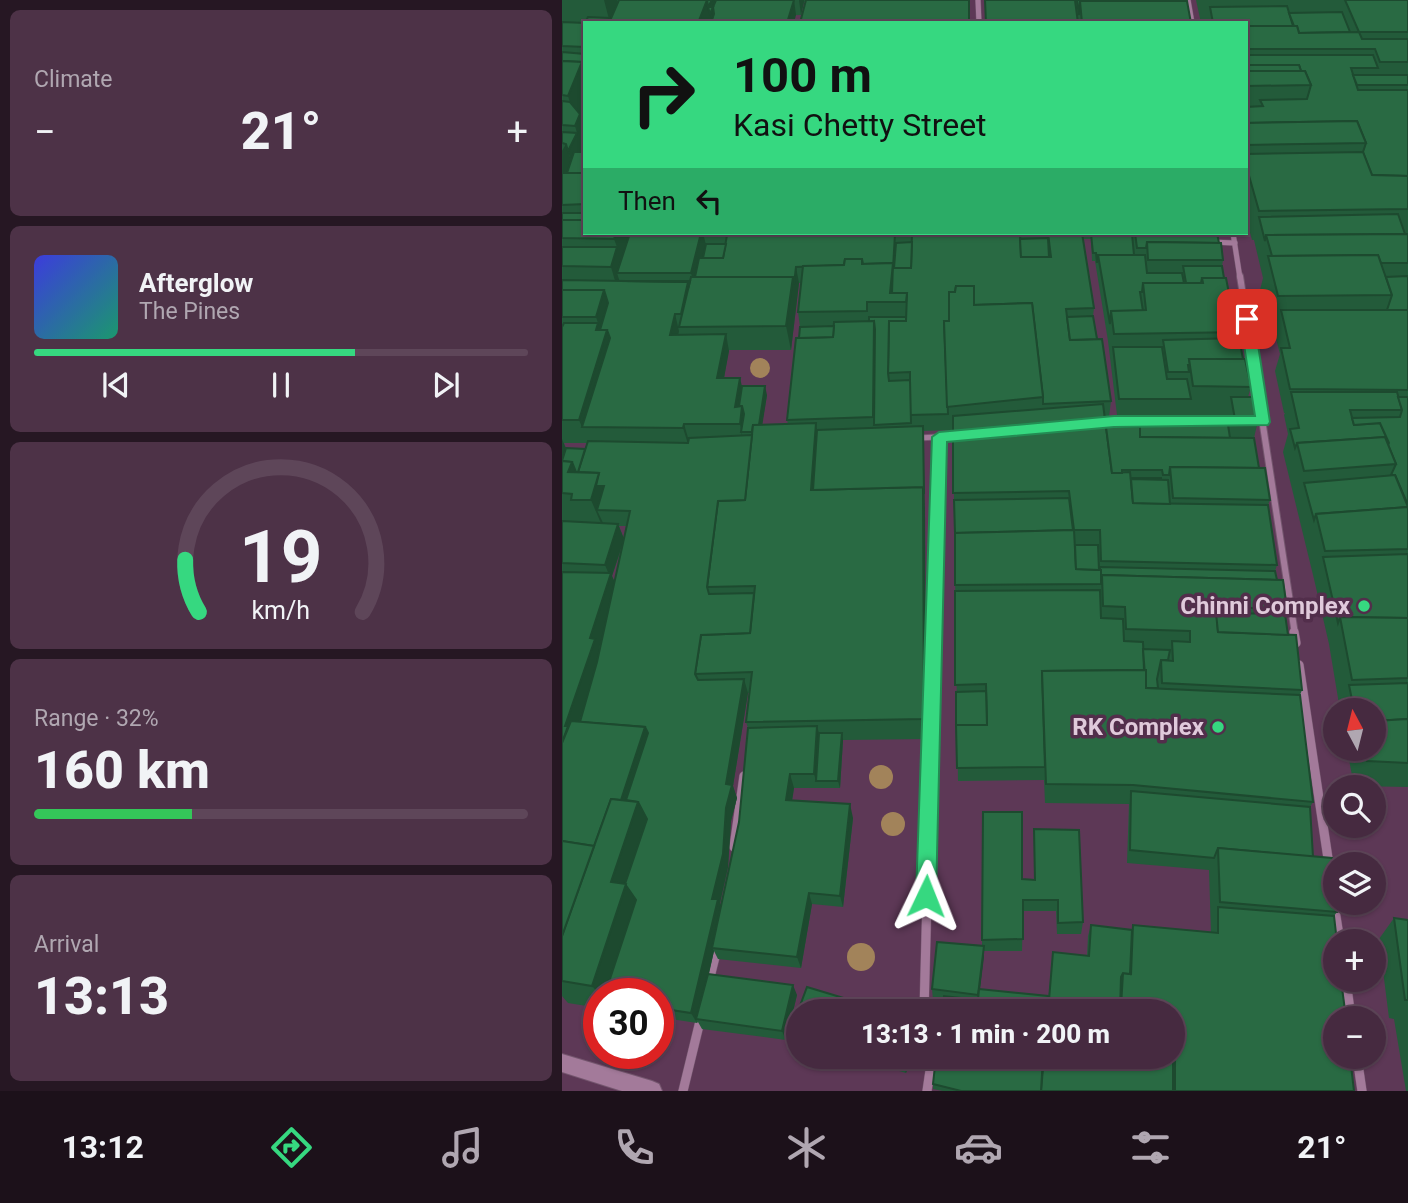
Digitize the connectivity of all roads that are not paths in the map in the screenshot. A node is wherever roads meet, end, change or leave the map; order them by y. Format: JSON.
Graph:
{"nodes":[{"id":1,"x":978,"y":0,"type":"edge"},
{"id":2,"x":1188,"y":0,"type":"edge"},
{"id":3,"x":979,"y":21,"type":"edge"},
{"id":4,"x":1192,"y":21,"type":"edge"},
{"id":5,"x":1233,"y":235,"type":"edge"},
{"id":6,"x":1207,"y":242,"type":"edge"},
{"id":7,"x":1235,"y":243,"type":"junction"},
{"id":8,"x":1249,"y":422,"type":"edge"},
{"id":9,"x":1263,"y":422,"type":"junction"},
{"id":10,"x":966,"y":435,"type":"edge"},
{"id":11,"x":939,"y":437,"type":"junction"},
{"id":12,"x":912,"y":439,"type":"edge"},
{"id":13,"x":745,"y":768,"type":"edge"},
{"id":14,"x":733,"y":852,"type":"edge"},
{"id":15,"x":1327,"y":852,"type":"edge"},
{"id":16,"x":721,"y":934,"type":"edge"},
{"id":17,"x":708,"y":986,"type":"edge"},
{"id":18,"x":924,"y":999,"type":"edge"},
{"id":19,"x":702,"y":1012,"type":"edge"},
{"id":20,"x":562,"y":1063,"type":"edge"},
{"id":21,"x":930,"y":1069,"type":"edge"},
{"id":22,"x":1359,"y":1069,"type":"edge"},
{"id":23,"x":652,"y":1091,"type":"edge"},
{"id":24,"x":683,"y":1091,"type":"edge"},
{"id":25,"x":927,"y":1091,"type":"edge"},
{"id":26,"x":1362,"y":1091,"type":"edge"}],
"edges":[{"from":1,"to":3,"type":"street"},
{"from":2,"to":4,"type":"street"},
{"from":5,"to":7,"type":"street"},
{"from":6,"to":7,"type":"street"},
{"from":7,"to":9,"type":"street"},
{"from":8,"to":9,"type":"lane"},
{"from":9,"to":15,"type":"street"},
{"from":10,"to":11,"type":"lane"},
{"from":11,"to":12,"type":"lane"},
{"from":11,"to":18,"type":"street"},
{"from":13,"to":14,"type":"street"},
{"from":16,"to":17,"type":"street"},
{"from":19,"to":24,"type":"street"},
{"from":20,"to":23,"type":"street"},
{"from":21,"to":25,"type":"street"},
{"from":22,"to":26,"type":"street"}]}
